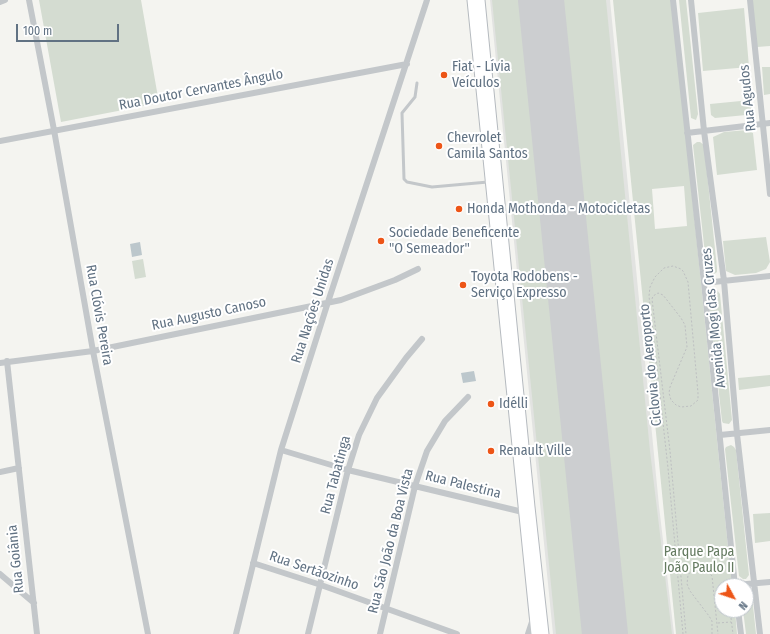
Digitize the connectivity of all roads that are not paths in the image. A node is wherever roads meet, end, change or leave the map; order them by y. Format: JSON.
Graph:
{"nodes":[{"id":1,"x":5,"y":0,"type":"edge"},
{"id":2,"x":29,"y":0,"type":"edge"},
{"id":3,"x":427,"y":0,"type":"edge"},
{"id":4,"x":472,"y":0,"type":"edge"},
{"id":5,"x":480,"y":0,"type":"edge"},
{"id":6,"x":673,"y":0,"type":"edge"},
{"id":7,"x":691,"y":0,"type":"edge"},
{"id":8,"x":750,"y":0,"type":"edge"},
{"id":9,"x":0,"y":2,"type":"edge"},
{"id":10,"x":407,"y":64,"type":"junction"},
{"id":11,"x":417,"y":83,"type":"dead end"},
{"id":12,"x":770,"y":123,"type":"edge"},
{"id":13,"x":763,"y":124,"type":"junction"},
{"id":14,"x":54,"y":130,"type":"junction"},
{"id":15,"x":704,"y":131,"type":"junction"},
{"id":16,"x":687,"y":133,"type":"junction"},
{"id":17,"x":0,"y":141,"type":"edge"},
{"id":18,"x":490,"y":182,"type":"junction"},
{"id":19,"x":770,"y":194,"type":"edge"},
{"id":20,"x":418,"y":269,"type":"dead end"},
{"id":21,"x":770,"y":276,"type":"edge"},
{"id":22,"x":724,"y":280,"type":"junction"},
{"id":23,"x":704,"y":283,"type":"junction"},
{"id":24,"x":328,"y":302,"type":"junction"},
{"id":25,"x":422,"y":339,"type":"dead end"},
{"id":26,"x":93,"y":351,"type":"junction"},
{"id":27,"x":7,"y":361,"type":"junction"},
{"id":28,"x":0,"y":363,"type":"edge"},
{"id":29,"x":468,"y":397,"type":"dead end"},
{"id":30,"x":770,"y":430,"type":"edge"},
{"id":31,"x":737,"y":434,"type":"junction"},
{"id":32,"x":720,"y":435,"type":"junction"},
{"id":33,"x":281,"y":450,"type":"junction"},
{"id":34,"x":19,"y":468,"type":"junction"},
{"id":35,"x":348,"y":470,"type":"junction"},
{"id":36,"x":0,"y":472,"type":"edge"},
{"id":37,"x":415,"y":486,"type":"junction"},
{"id":38,"x":525,"y":492,"type":"junction"},
{"id":39,"x":527,"y":513,"type":"junction"},
{"id":40,"x":529,"y":533,"type":"junction"},
{"id":41,"x":253,"y":563,"type":"junction"},
{"id":42,"x":0,"y":574,"type":"edge"},
{"id":43,"x":734,"y":578,"type":"edge"},
{"id":44,"x":770,"y":582,"type":"edge"},
{"id":45,"x":755,"y":584,"type":"junction"},
{"id":46,"x":321,"y":585,"type":"junction"},
{"id":47,"x":34,"y":603,"type":"junction"},
{"id":48,"x":387,"y":608,"type":"junction"},
{"id":49,"x":534,"y":618,"type":"junction"},
{"id":50,"x":739,"y":618,"type":"edge"},
{"id":51,"x":453,"y":633,"type":"edge"},
{"id":52,"x":37,"y":634,"type":"edge"},
{"id":53,"x":148,"y":634,"type":"edge"},
{"id":54,"x":236,"y":634,"type":"edge"},
{"id":55,"x":308,"y":634,"type":"edge"},
{"id":56,"x":380,"y":634,"type":"edge"},
{"id":57,"x":528,"y":634,"type":"edge"},
{"id":58,"x":536,"y":634,"type":"edge"},
{"id":59,"x":544,"y":634,"type":"edge"},
{"id":60,"x":741,"y":634,"type":"edge"},
{"id":61,"x":760,"y":634,"type":"edge"}],
"edges":[{"from":1,"to":9,"type":"street"},
{"from":2,"to":14,"type":"street","name":"Rua Clóvis Pereira"},
{"from":3,"to":10,"type":"street","name":"Rua Nações Unidas"},
{"from":4,"to":18,"type":"main road"},
{"from":5,"to":38,"type":"main road"},
{"from":6,"to":16,"type":"street","name":"Avenida Mogi das Cruzes"},
{"from":7,"to":15,"type":"street","name":"Avenida Mogi das Cruzes"},
{"from":8,"to":13,"type":"street","name":"Rua Agudos"},
{"from":10,"to":14,"type":"street","name":"Rua Doutor Cervantes Ângulo"},
{"from":10,"to":24,"type":"street","name":"Rua Nações Unidas"},
{"from":11,"to":18,"type":"lane"},
{"from":12,"to":13,"type":"street"},
{"from":13,"to":15,"type":"street"},
{"from":13,"to":19,"type":"street","name":"Rua Agudos"},
{"from":14,"to":17,"type":"street","name":"Rua Doutor Cervantes Ângulo"},
{"from":14,"to":26,"type":"street","name":"Rua Clóvis Pereira"},
{"from":15,"to":16,"type":"street"},
{"from":15,"to":22,"type":"street","name":"Avenida Mogi das Cruzes"},
{"from":16,"to":23,"type":"street","name":"Avenida Mogi das Cruzes"},
{"from":18,"to":38,"type":"main road"},
{"from":20,"to":24,"type":"street","name":"Rua Augusto Canoso"},
{"from":21,"to":22,"type":"street"},
{"from":22,"to":23,"type":"street"},
{"from":22,"to":31,"type":"street","name":"Avenida Mogi das Cruzes"},
{"from":23,"to":32,"type":"street","name":"Avenida Mogi das Cruzes"},
{"from":24,"to":26,"type":"street","name":"Rua Augusto Canoso"},
{"from":24,"to":33,"type":"street","name":"Rua Nações Unidas"},
{"from":25,"to":35,"type":"street","name":"Rua Tabatinga"},
{"from":26,"to":27,"type":"street","name":"Rua Augusto Canoso"},
{"from":26,"to":53,"type":"street","name":"Rua Clóvis Pereira"},
{"from":27,"to":28,"type":"street","name":"Rua Augusto Canoso"},
{"from":27,"to":34,"type":"street","name":"Rua Goiânia"},
{"from":29,"to":37,"type":"street","name":"Rua São João da Boa Vista"},
{"from":30,"to":31,"type":"street"},
{"from":31,"to":32,"type":"street"},
{"from":31,"to":45,"type":"street","name":"Avenida Mogi das Cruzes"},
{"from":32,"to":43,"type":"street","name":"Avenida Mogi das Cruzes"},
{"from":33,"to":35,"type":"street","name":"Rua Palestina"},
{"from":33,"to":41,"type":"street","name":"Rua Nações Unidas"},
{"from":34,"to":36,"type":"street"},
{"from":34,"to":47,"type":"street","name":"Rua Goiânia"},
{"from":35,"to":37,"type":"street","name":"Rua Palestina"},
{"from":35,"to":46,"type":"street","name":"Rua Tabatinga"},
{"from":37,"to":39,"type":"street","name":"Rua Palestina"},
{"from":37,"to":48,"type":"street","name":"Rua São João da Boa Vista"},
{"from":38,"to":39,"type":"main road"},
{"from":39,"to":40,"type":"main road"},
{"from":40,"to":49,"type":"main road"},
{"from":40,"to":59,"type":"main road"},
{"from":41,"to":46,"type":"street","name":"Rua Sertãozinho"},
{"from":41,"to":54,"type":"street","name":"Rua Nações Unidas"},
{"from":42,"to":47,"type":"street"},
{"from":44,"to":45,"type":"street"},
{"from":45,"to":61,"type":"street","name":"Avenida Mogi das Cruzes"},
{"from":46,"to":48,"type":"street","name":"Rua Sertãozinho"},
{"from":46,"to":55,"type":"street","name":"Rua Tabatinga"},
{"from":47,"to":52,"type":"street","name":"Rua Goiânia"},
{"from":48,"to":51,"type":"street","name":"Rua Sertãozinho"},
{"from":48,"to":56,"type":"street","name":"Rua São João da Boa Vista"},
{"from":49,"to":57,"type":"street"},
{"from":49,"to":58,"type":"main road"},
{"from":50,"to":60,"type":"street"}]}
